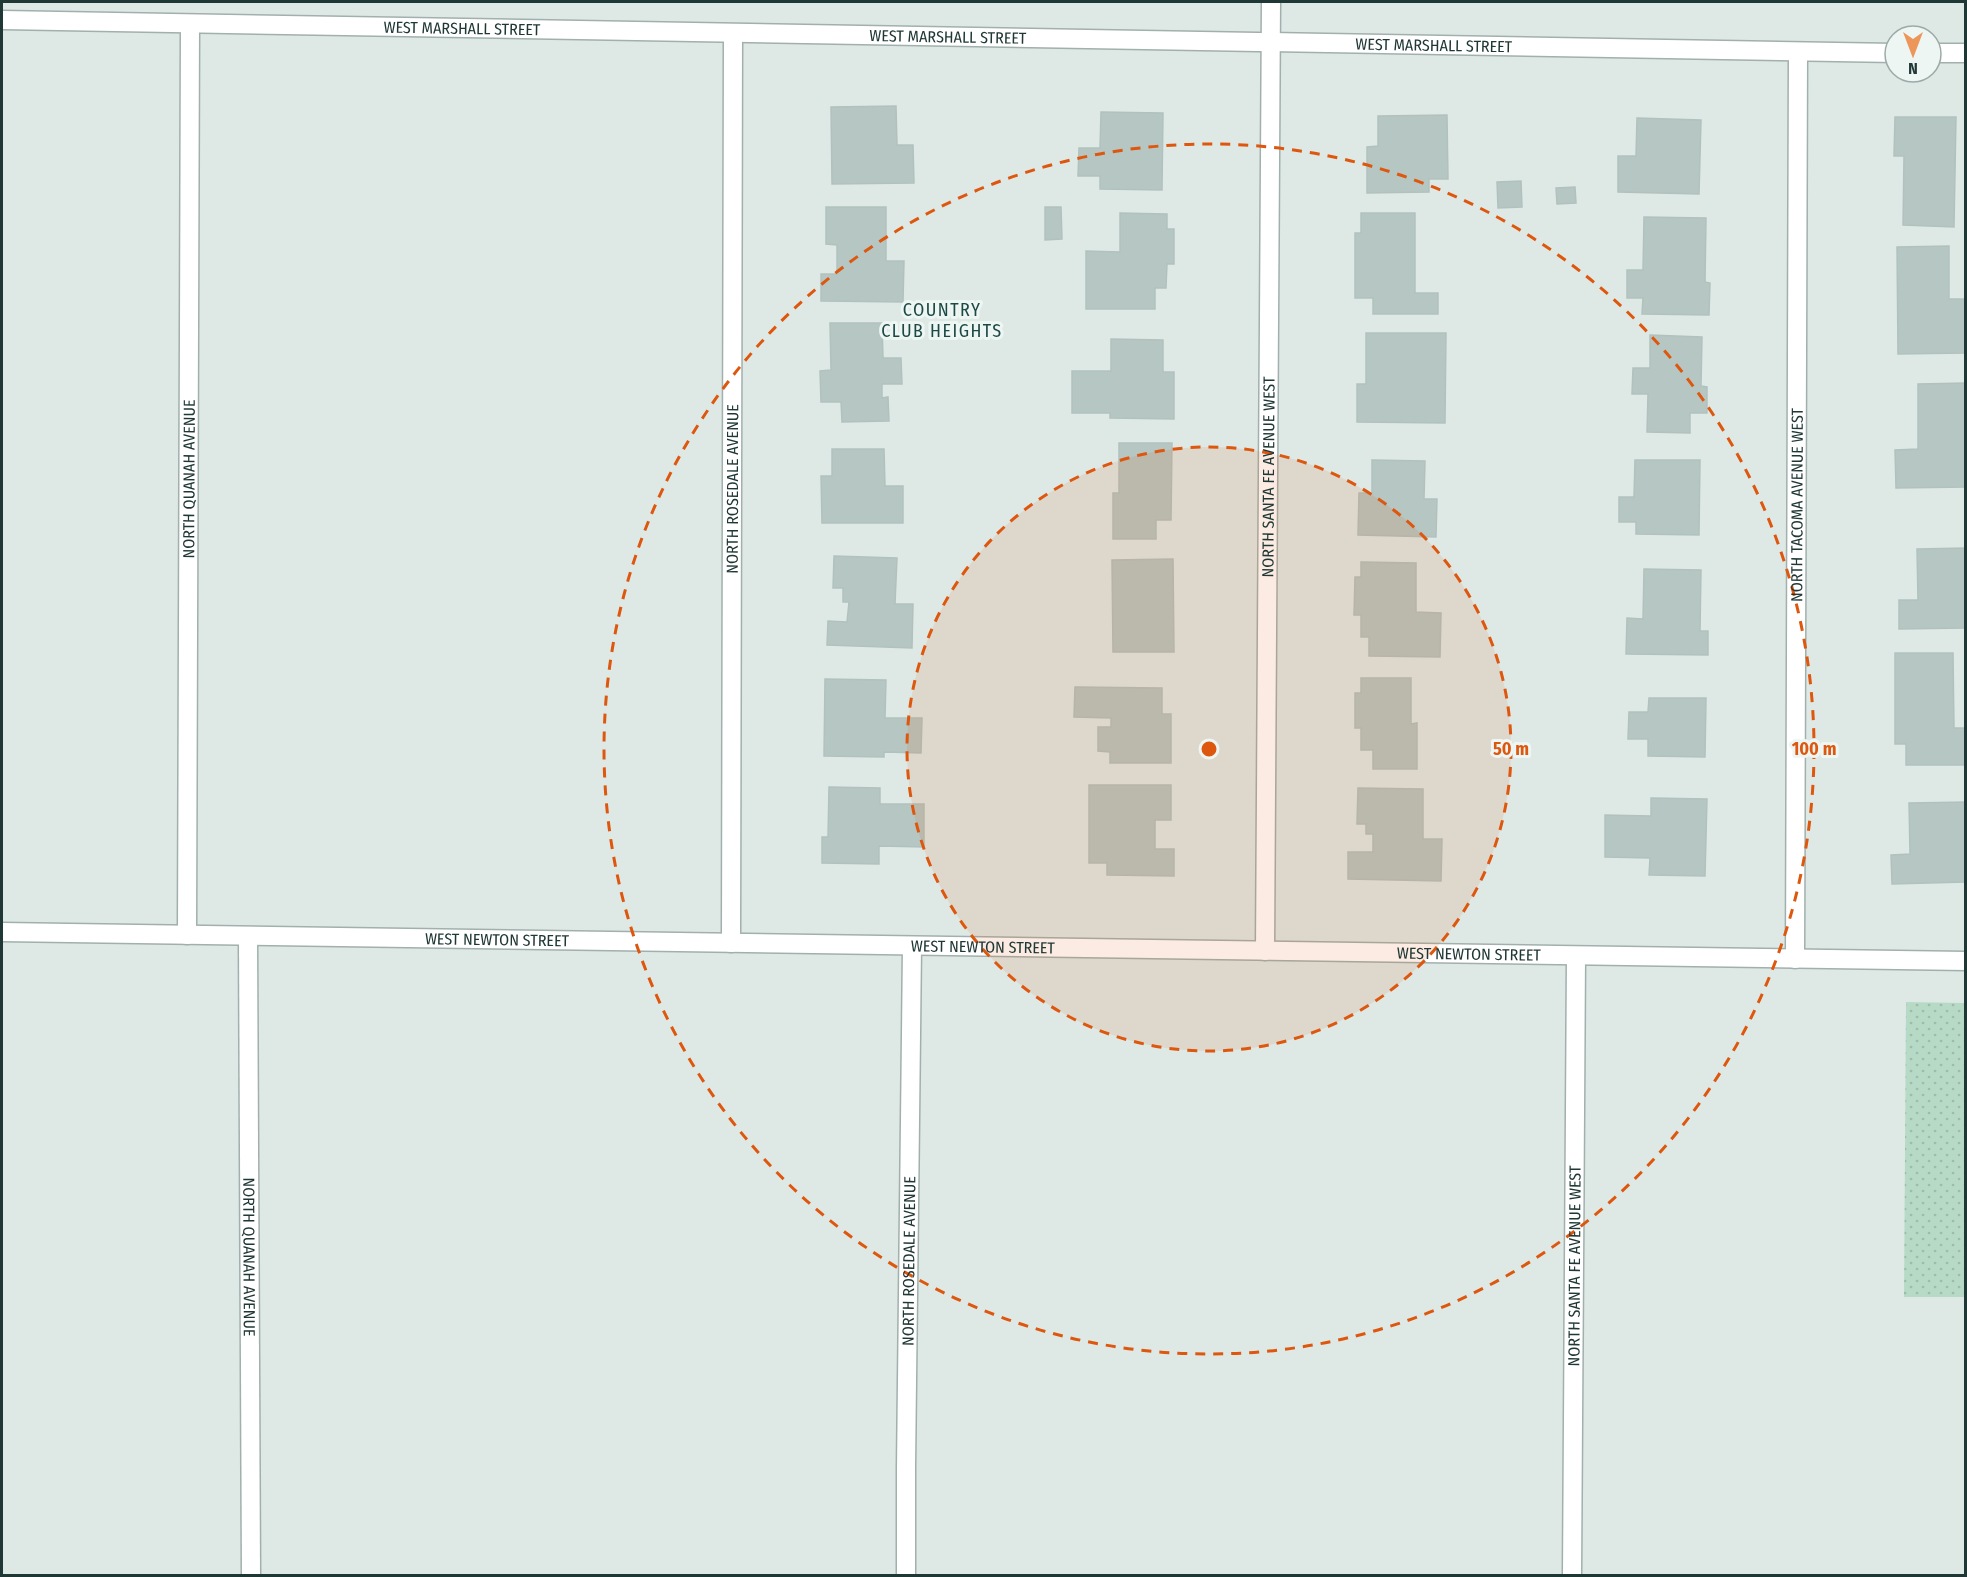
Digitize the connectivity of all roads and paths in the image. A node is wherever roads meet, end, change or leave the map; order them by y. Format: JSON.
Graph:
{"nodes":[{"id":1,"x":1271,"y":2,"type":"edge"},
{"id":2,"x":2,"y":20,"type":"edge"},
{"id":3,"x":190,"y":24,"type":"junction"},
{"id":4,"x":733,"y":34,"type":"junction"},
{"id":5,"x":1271,"y":41,"type":"junction"},
{"id":6,"x":1798,"y":52,"type":"junction"},
{"id":7,"x":1883,"y":52,"type":"edge"},
{"id":8,"x":1943,"y":53,"type":"edge"},
{"id":9,"x":1965,"y":53,"type":"edge"},
{"id":10,"x":2,"y":932,"type":"edge"},
{"id":11,"x":187,"y":934,"type":"junction"},
{"id":12,"x":248,"y":936,"type":"junction"},
{"id":13,"x":730,"y":943,"type":"junction"},
{"id":14,"x":912,"y":947,"type":"junction"},
{"id":15,"x":1265,"y":951,"type":"junction"},
{"id":16,"x":1576,"y":956,"type":"junction"},
{"id":17,"x":1795,"y":959,"type":"junction"},
{"id":18,"x":1965,"y":961,"type":"edge"},
{"id":19,"x":251,"y":1575,"type":"edge"},
{"id":20,"x":906,"y":1575,"type":"edge"},
{"id":21,"x":1572,"y":1575,"type":"edge"}],
"edges":[{"from":1,"to":5,"type":"street","name":"NORTH SANTA FE AVENUE WEST"},
{"from":2,"to":3,"type":"street","name":"WEST MARSHALL STREET"},
{"from":3,"to":4,"type":"street","name":"WEST MARSHALL STREET"},
{"from":3,"to":11,"type":"street","name":"NORTH QUANAH AVENUE"},
{"from":4,"to":5,"type":"street","name":"WEST MARSHALL STREET"},
{"from":4,"to":13,"type":"street","name":"NORTH ROSEDALE AVENUE"},
{"from":5,"to":6,"type":"street","name":"WEST MARSHALL STREET"},
{"from":5,"to":15,"type":"street","name":"NORTH SANTA FE AVENUE WEST"},
{"from":6,"to":7,"type":"street","name":"WEST MARSHALL STREET"},
{"from":6,"to":17,"type":"street","name":"NORTH TACOMA AVENUE WEST"},
{"from":8,"to":9,"type":"street"},
{"from":10,"to":11,"type":"street","name":"WEST NEWTON STREET"},
{"from":11,"to":12,"type":"street","name":"WEST NEWTON STREET"},
{"from":12,"to":13,"type":"street","name":"WEST NEWTON STREET"},
{"from":12,"to":19,"type":"street","name":"NORTH QUANAH AVENUE"},
{"from":13,"to":14,"type":"street","name":"WEST NEWTON STREET"},
{"from":14,"to":15,"type":"street","name":"WEST NEWTON STREET"},
{"from":14,"to":20,"type":"street","name":"NORTH ROSEDALE AVENUE"},
{"from":15,"to":16,"type":"street","name":"WEST NEWTON STREET"},
{"from":16,"to":17,"type":"street","name":"WEST NEWTON STREET"},
{"from":16,"to":21,"type":"street","name":"NORTH SANTA FE AVENUE WEST"},
{"from":17,"to":18,"type":"street","name":"WEST NEWTON STREET"}]}
